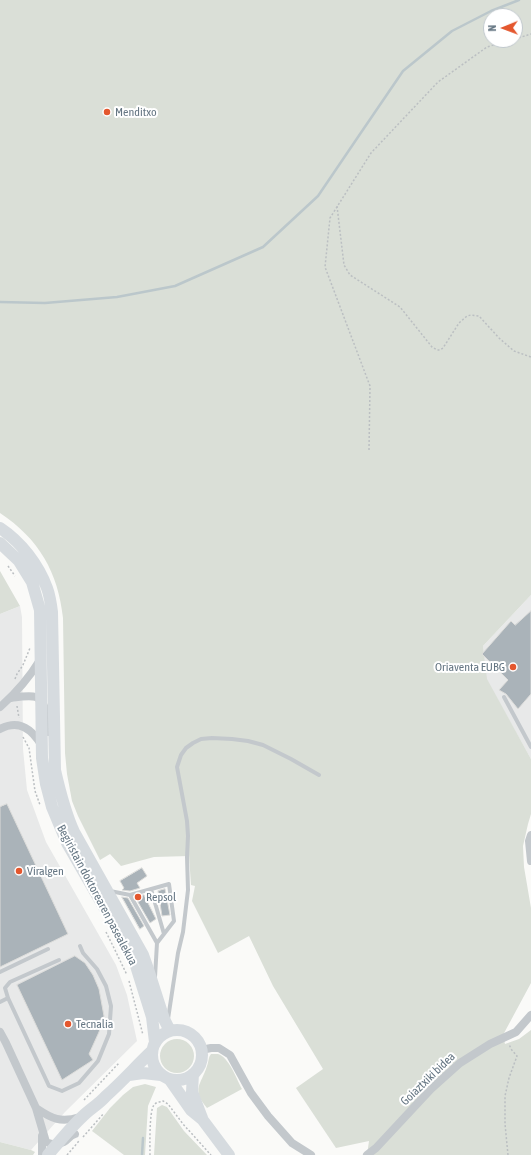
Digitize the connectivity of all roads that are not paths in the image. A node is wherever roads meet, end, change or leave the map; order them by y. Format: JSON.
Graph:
{"nodes":[{"id":1,"x":0,"y":528,"type":"edge"},
{"id":2,"x":0,"y":543,"type":"edge"},
{"id":3,"x":41,"y":658,"type":"junction"},
{"id":4,"x":504,"y":697,"type":"dead end"},
{"id":5,"x":13,"y":699,"type":"junction"},
{"id":6,"x":42,"y":700,"type":"junction"},
{"id":7,"x":0,"y":707,"type":"edge"},
{"id":8,"x":0,"y":729,"type":"edge"},
{"id":9,"x":42,"y":746,"type":"junction"},
{"id":10,"x":531,"y":747,"type":"edge"},
{"id":11,"x":55,"y":748,"type":"junction"},
{"id":12,"x":319,"y":775,"type":"dead end"},
{"id":13,"x":531,"y":835,"type":"edge"},
{"id":14,"x":531,"y":861,"type":"edge"},
{"id":15,"x":151,"y":889,"type":"junction"},
{"id":16,"x":107,"y":890,"type":"junction"},
{"id":17,"x":130,"y":895,"type":"junction"},
{"id":18,"x":164,"y":934,"type":"junction"},
{"id":19,"x":157,"y":943,"type":"junction"},
{"id":20,"x":80,"y":946,"type":"dead end"},
{"id":21,"x":48,"y":949,"type":"dead end"},
{"id":22,"x":59,"y":960,"type":"dead end"},
{"id":23,"x":0,"y":972,"type":"edge"},
{"id":24,"x":155,"y":989,"type":"junction"},
{"id":25,"x":8,"y":998,"type":"junction"},
{"id":26,"x":0,"y":1002,"type":"edge"},
{"id":27,"x":531,"y":1015,"type":"edge"},
{"id":28,"x":169,"y":1027,"type":"junction"},
{"id":29,"x":1,"y":1031,"type":"edge"},
{"id":30,"x":150,"y":1044,"type":"junction"},
{"id":31,"x":201,"y":1050,"type":"junction"},
{"id":32,"x":194,"y":1074,"type":"junction"},
{"id":33,"x":129,"y":1075,"type":"junction"},
{"id":34,"x":166,"y":1078,"type":"junction"},
{"id":35,"x":103,"y":1107,"type":"junction"},
{"id":36,"x":36,"y":1108,"type":"junction"},
{"id":37,"x":83,"y":1116,"type":"junction"},
{"id":38,"x":202,"y":1119,"type":"junction"},
{"id":39,"x":42,"y":1131,"type":"junction"},
{"id":40,"x":57,"y":1149,"type":"edge"},
{"id":41,"x":42,"y":1155,"type":"edge"},
{"id":42,"x":48,"y":1155,"type":"edge"},
{"id":43,"x":228,"y":1155,"type":"edge"},
{"id":44,"x":311,"y":1155,"type":"edge"},
{"id":45,"x":366,"y":1155,"type":"edge"}],
"edges":[{"from":1,"to":11,"type":"main road"},
{"from":2,"to":3,"type":"main road","name":"Begiristain doktorearen pasealekua"},
{"from":3,"to":5,"type":"street"},
{"from":3,"to":6,"type":"main road","name":"Begiristain doktorearen pasealekua"},
{"from":4,"to":10,"type":"lane"},
{"from":5,"to":6,"type":"street"},
{"from":5,"to":7,"type":"street"},
{"from":6,"to":9,"type":"main road","name":"Begiristain doktorearen pasealekua"},
{"from":6,"to":11,"type":"street"},
{"from":8,"to":9,"type":"street"},
{"from":9,"to":30,"type":"main road","name":"Begiristain doktorearen pasealekua"},
{"from":11,"to":16,"type":"main road"},
{"from":12,"to":28,"type":"lane"},
{"from":13,"to":14,"type":"street"},
{"from":15,"to":17,"type":"lane"},
{"from":15,"to":18,"type":"lane"},
{"from":15,"to":18,"type":"lane"},
{"from":16,"to":17,"type":"lane"},
{"from":16,"to":24,"type":"main road"},
{"from":17,"to":19,"type":"lane"},
{"from":18,"to":19,"type":"lane"},
{"from":19,"to":24,"type":"lane"},
{"from":20,"to":25,"type":"lane"},
{"from":21,"to":23,"type":"lane"},
{"from":22,"to":25,"type":"lane"},
{"from":24,"to":28,"type":"main road"},
{"from":25,"to":26,"type":"lane"},
{"from":27,"to":45,"type":"street","name":"Goiaztxiki bidea"},
{"from":28,"to":30,"type":"main road"},
{"from":28,"to":31,"type":"main road"},
{"from":29,"to":36,"type":"street"},
{"from":30,"to":33,"type":"main road"},
{"from":30,"to":34,"type":"main road"},
{"from":31,"to":32,"type":"main road"},
{"from":31,"to":44,"type":"street"},
{"from":32,"to":34,"type":"main road"},
{"from":32,"to":38,"type":"main road"},
{"from":33,"to":34,"type":"main road"},
{"from":33,"to":35,"type":"main road"},
{"from":34,"to":38,"type":"main road"},
{"from":35,"to":37,"type":"main road"},
{"from":35,"to":40,"type":"main road"},
{"from":36,"to":37,"type":"street"},
{"from":36,"to":39,"type":"street"},
{"from":37,"to":40,"type":"main road"},
{"from":38,"to":43,"type":"main road"},
{"from":39,"to":40,"type":"street"},
{"from":39,"to":41,"type":"street"},
{"from":40,"to":42,"type":"main road"}]}
